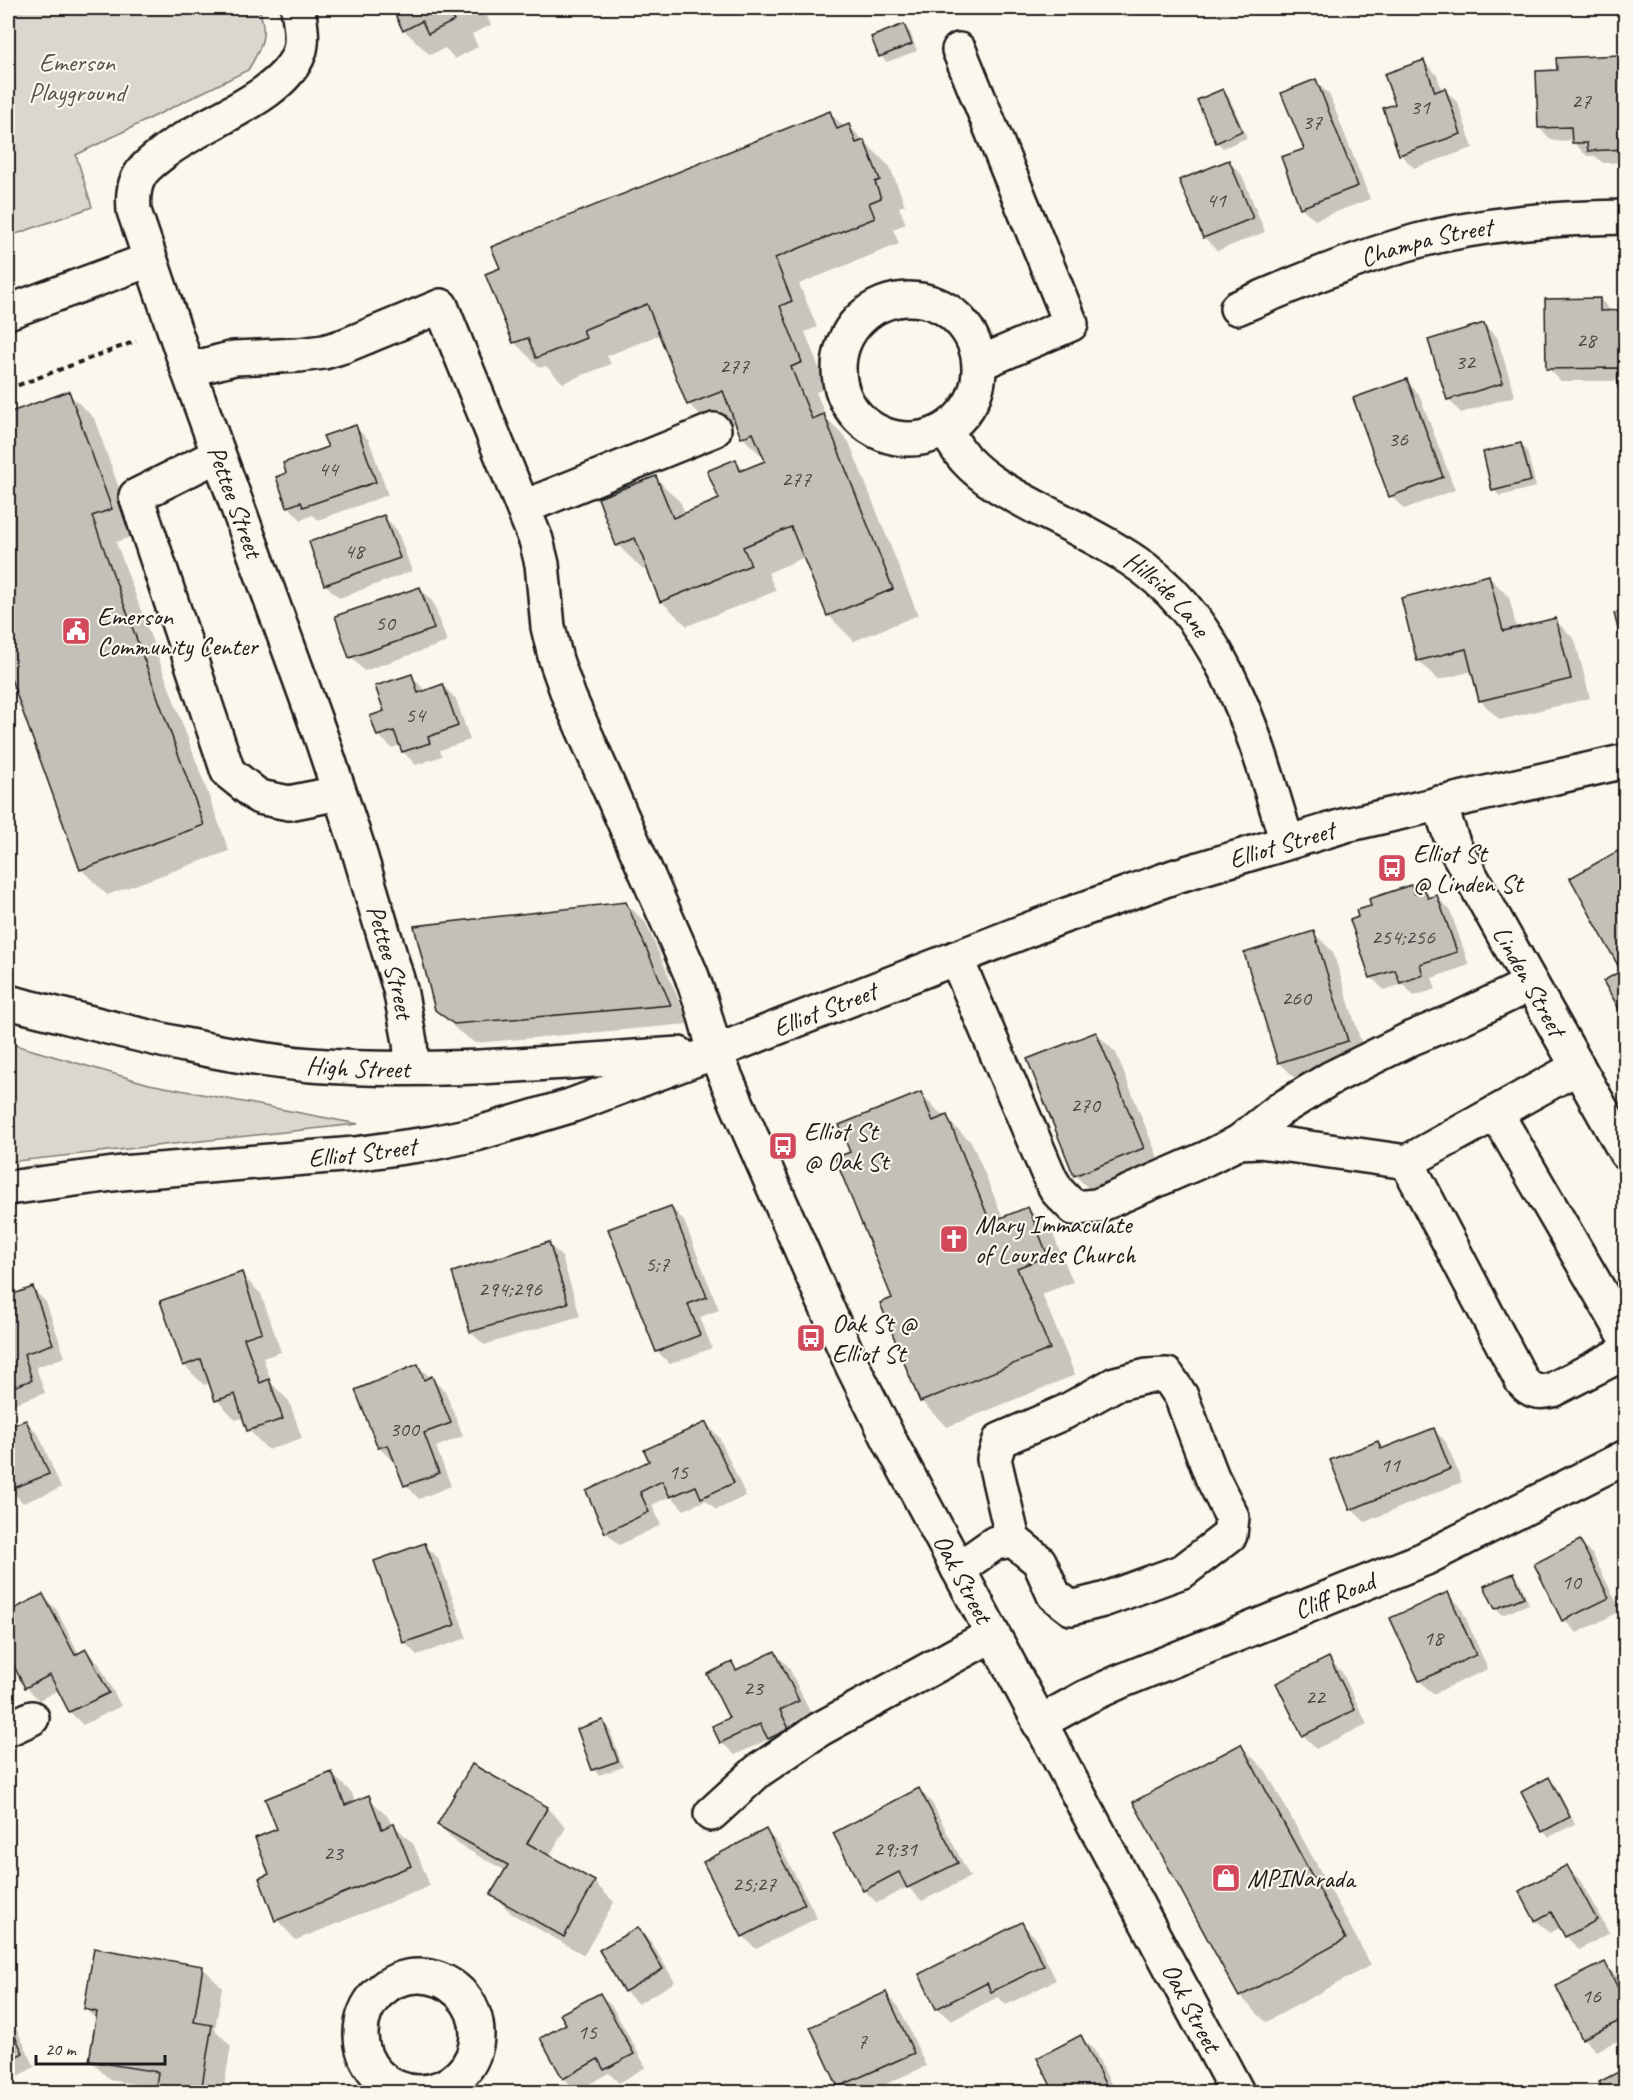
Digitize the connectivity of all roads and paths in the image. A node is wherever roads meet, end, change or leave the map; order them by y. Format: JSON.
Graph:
{"nodes":[{"id":1,"x":298,"y":8,"type":"edge"},
{"id":2,"x":959,"y":50,"type":"dead end"},
{"id":3,"x":1626,"y":218,"type":"edge"},
{"id":4,"x":149,"y":260,"type":"junction"},
{"id":5,"x":1237,"y":308,"type":"dead end"},
{"id":6,"x":8,"y":312,"type":"edge"},
{"id":7,"x":145,"y":338,"type":"dead end"},
{"id":8,"x":980,"y":363,"type":"junction"},
{"id":9,"x":188,"y":370,"type":"junction"},
{"id":10,"x":8,"y":389,"type":"edge"},
{"id":11,"x":714,"y":430,"type":"dead end"},
{"id":12,"x":945,"y":430,"type":"junction"},
{"id":13,"x":219,"y":455,"type":"junction"},
{"id":14,"x":524,"y":507,"type":"junction"},
{"id":15,"x":1626,"y":760,"type":"edge"},
{"id":16,"x":339,"y":793,"type":"junction"},
{"id":17,"x":1439,"y":803,"type":"junction"},
{"id":18,"x":1287,"y":842,"type":"junction"},
{"id":19,"x":956,"y":958,"type":"junction"},
{"id":20,"x":1531,"y":984,"type":"junction"},
{"id":21,"x":8,"y":1002,"type":"edge"},
{"id":22,"x":715,"y":1052,"type":"junction"},
{"id":23,"x":1578,"y":1067,"type":"junction"},
{"id":24,"x":412,"y":1068,"type":"junction"},
{"id":25,"x":1496,"y":1113,"type":"junction"},
{"id":26,"x":1239,"y":1142,"type":"junction"},
{"id":27,"x":1626,"y":1154,"type":"edge"},
{"id":28,"x":1407,"y":1162,"type":"junction"},
{"id":29,"x":8,"y":1188,"type":"edge"},
{"id":30,"x":1626,"y":1336,"type":"edge"},
{"id":31,"x":1626,"y":1352,"type":"edge"},
{"id":32,"x":1626,"y":1457,"type":"edge"},
{"id":33,"x":1013,"y":1540,"type":"junction"},
{"id":34,"x":958,"y":1569,"type":"junction"},
{"id":35,"x":992,"y":1635,"type":"junction"},
{"id":36,"x":1039,"y":1722,"type":"junction"},
{"id":37,"x":711,"y":1814,"type":"dead end"},
{"id":38,"x":1237,"y":2092,"type":"edge"}],
"edges":[{"from":1,"to":4,"type":"street","name":"Pettee Street"},
{"from":2,"to":8,"type":"street"},
{"from":3,"to":5,"type":"street","name":"Champa Street"},
{"from":4,"to":6,"type":"street"},
{"from":4,"to":9,"type":"street","name":"Pettee Street"},
{"from":7,"to":10,"type":"path"},
{"from":8,"to":12,"type":"street"},
{"from":8,"to":12,"type":"street"},
{"from":9,"to":13,"type":"street","name":"Pettee Street"},
{"from":9,"to":14,"type":"street","name":"Oak Street"},
{"from":11,"to":14,"type":"street"},
{"from":12,"to":18,"type":"street","name":"Hillside Lane"},
{"from":13,"to":16,"type":"street","name":"Pettee Street"},
{"from":13,"to":16,"type":"street"},
{"from":14,"to":22,"type":"street","name":"Oak Street"},
{"from":15,"to":17,"type":"street","name":"Elliot Street"},
{"from":16,"to":24,"type":"street","name":"Pettee Street"},
{"from":17,"to":18,"type":"street","name":"Elliot Street"},
{"from":17,"to":20,"type":"street","name":"Linden Street"},
{"from":18,"to":19,"type":"street","name":"Elliot Street"},
{"from":19,"to":22,"type":"street","name":"Elliot Street"},
{"from":19,"to":26,"type":"street"},
{"from":20,"to":23,"type":"street","name":"Linden Street"},
{"from":20,"to":26,"type":"street"},
{"from":21,"to":24,"type":"street","name":"High Street"},
{"from":22,"to":24,"type":"street","name":"High Street"},
{"from":22,"to":29,"type":"street","name":"Elliot Street"},
{"from":22,"to":34,"type":"street","name":"Oak Street"},
{"from":23,"to":25,"type":"street"},
{"from":23,"to":27,"type":"street","name":"Linden Street"},
{"from":25,"to":28,"type":"street"},
{"from":25,"to":30,"type":"street"},
{"from":26,"to":28,"type":"street"},
{"from":28,"to":31,"type":"street"},
{"from":32,"to":36,"type":"street","name":"Cliff Road"},
{"from":33,"to":33,"type":"street"},
{"from":33,"to":34,"type":"street"},
{"from":34,"to":35,"type":"street","name":"Oak Street"},
{"from":35,"to":36,"type":"street","name":"Oak Street"},
{"from":35,"to":37,"type":"street"},
{"from":36,"to":38,"type":"street","name":"Oak Street"}]}
